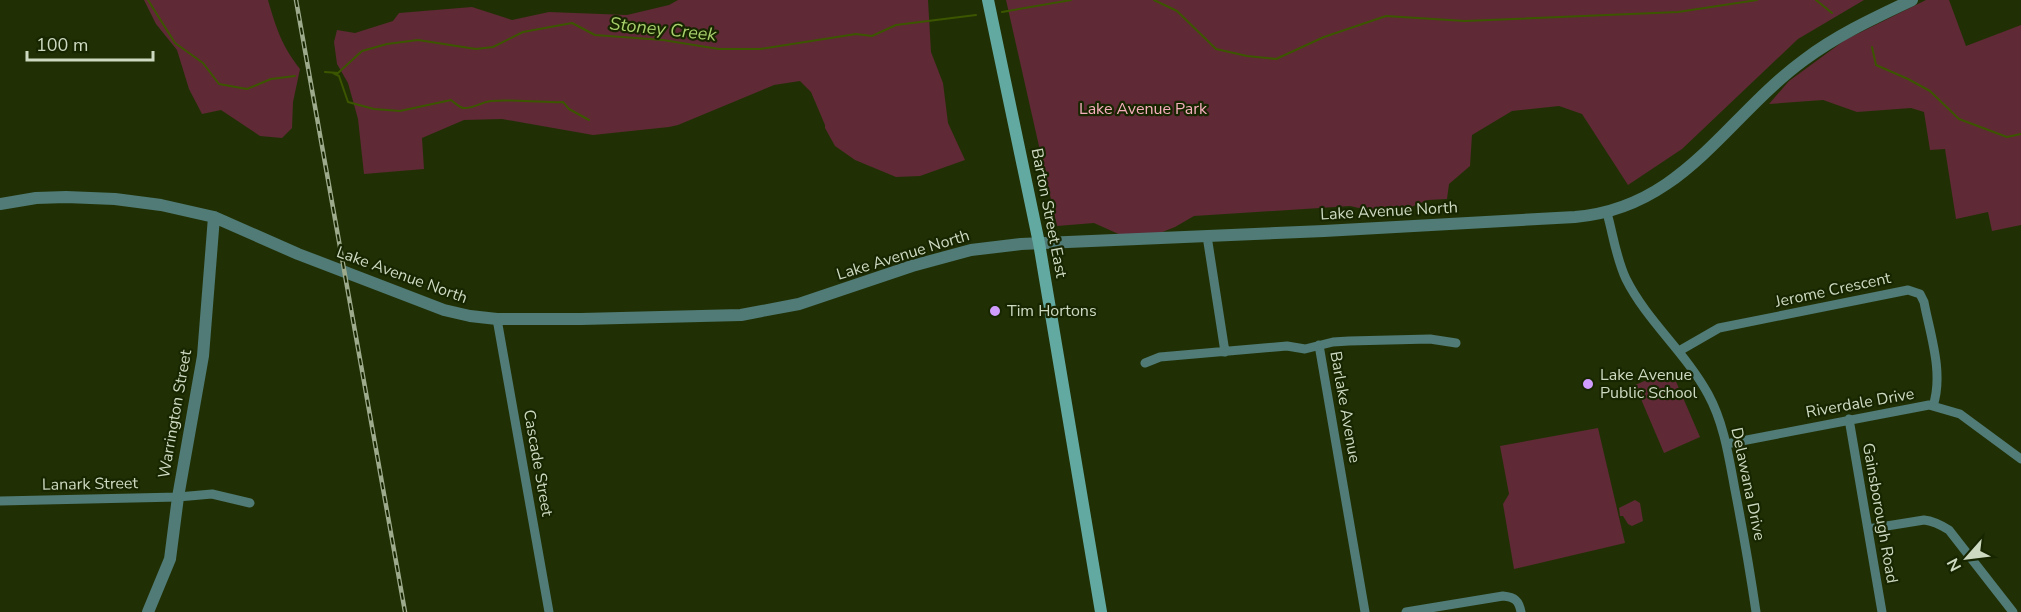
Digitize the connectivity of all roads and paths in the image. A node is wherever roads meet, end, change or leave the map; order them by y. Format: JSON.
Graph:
{"nodes":[{"id":1,"x":988,"y":0,"type":"edge"},
{"id":2,"x":1912,"y":0,"type":"edge"},
{"id":3,"x":0,"y":204,"type":"edge"},
{"id":4,"x":1607,"y":213,"type":"junction"},
{"id":5,"x":214,"y":217,"type":"junction"},
{"id":6,"x":1207,"y":236,"type":"junction"},
{"id":7,"x":1039,"y":243,"type":"junction"},
{"id":8,"x":497,"y":319,"type":"junction"},
{"id":9,"x":1456,"y":343,"type":"dead end"},
{"id":10,"x":1319,"y":345,"type":"junction"},
{"id":11,"x":1680,"y":351,"type":"junction"},
{"id":12,"x":1225,"y":352,"type":"junction"},
{"id":13,"x":1145,"y":363,"type":"dead end"},
{"id":14,"x":1933,"y":406,"type":"junction"},
{"id":15,"x":1849,"y":419,"type":"junction"},
{"id":16,"x":1726,"y":444,"type":"junction"},
{"id":17,"x":2021,"y":459,"type":"edge"},
{"id":18,"x":178,"y":497,"type":"junction"},
{"id":19,"x":0,"y":501,"type":"edge"},
{"id":20,"x":250,"y":503,"type":"dead end"},
{"id":21,"x":1868,"y":529,"type":"junction"},
{"id":22,"x":148,"y":612,"type":"edge"},
{"id":23,"x":549,"y":612,"type":"edge"},
{"id":24,"x":1101,"y":612,"type":"edge"},
{"id":25,"x":1365,"y":612,"type":"edge"},
{"id":26,"x":1406,"y":612,"type":"edge"},
{"id":27,"x":1521,"y":612,"type":"edge"},
{"id":28,"x":1756,"y":612,"type":"edge"},
{"id":29,"x":1882,"y":612,"type":"edge"},
{"id":30,"x":2013,"y":612,"type":"edge"}],
"edges":[{"from":1,"to":7,"type":"main road","name":"Barton Street East"},
{"from":2,"to":4,"type":"street","name":"Lake Avenue North"},
{"from":3,"to":5,"type":"street","name":"Lake Avenue North"},
{"from":4,"to":6,"type":"street","name":"Lake Avenue North"},
{"from":4,"to":11,"type":"street","name":"Delawana Drive"},
{"from":5,"to":8,"type":"street","name":"Lake Avenue North"},
{"from":5,"to":18,"type":"street","name":"Warrington Street"},
{"from":6,"to":7,"type":"street","name":"Lake Avenue North"},
{"from":6,"to":12,"type":"street"},
{"from":7,"to":8,"type":"street","name":"Lake Avenue North"},
{"from":7,"to":24,"type":"main road","name":"Barton Street East"},
{"from":8,"to":23,"type":"street","name":"Cascade Street"},
{"from":9,"to":10,"type":"street"},
{"from":10,"to":12,"type":"street","name":"Barlake Avenue"},
{"from":10,"to":25,"type":"street","name":"Barlake Avenue"},
{"from":11,"to":14,"type":"street","name":"Jerome Crescent"},
{"from":11,"to":16,"type":"street","name":"Delawana Drive"},
{"from":12,"to":13,"type":"street","name":"Barlake Avenue"},
{"from":14,"to":15,"type":"street","name":"Riverdale Drive"},
{"from":14,"to":17,"type":"street","name":"Riverdale Drive"},
{"from":15,"to":16,"type":"street","name":"Riverdale Drive"},
{"from":15,"to":21,"type":"street","name":"Gainsborough Road"},
{"from":16,"to":28,"type":"street","name":"Delawana Drive"},
{"from":18,"to":19,"type":"street","name":"Lanark Street"},
{"from":18,"to":20,"type":"street","name":"Lanark Street"},
{"from":18,"to":22,"type":"street","name":"Warrington Street"},
{"from":21,"to":29,"type":"street","name":"Gainsborough Road"},
{"from":21,"to":30,"type":"street"},
{"from":26,"to":27,"type":"street"}]}
